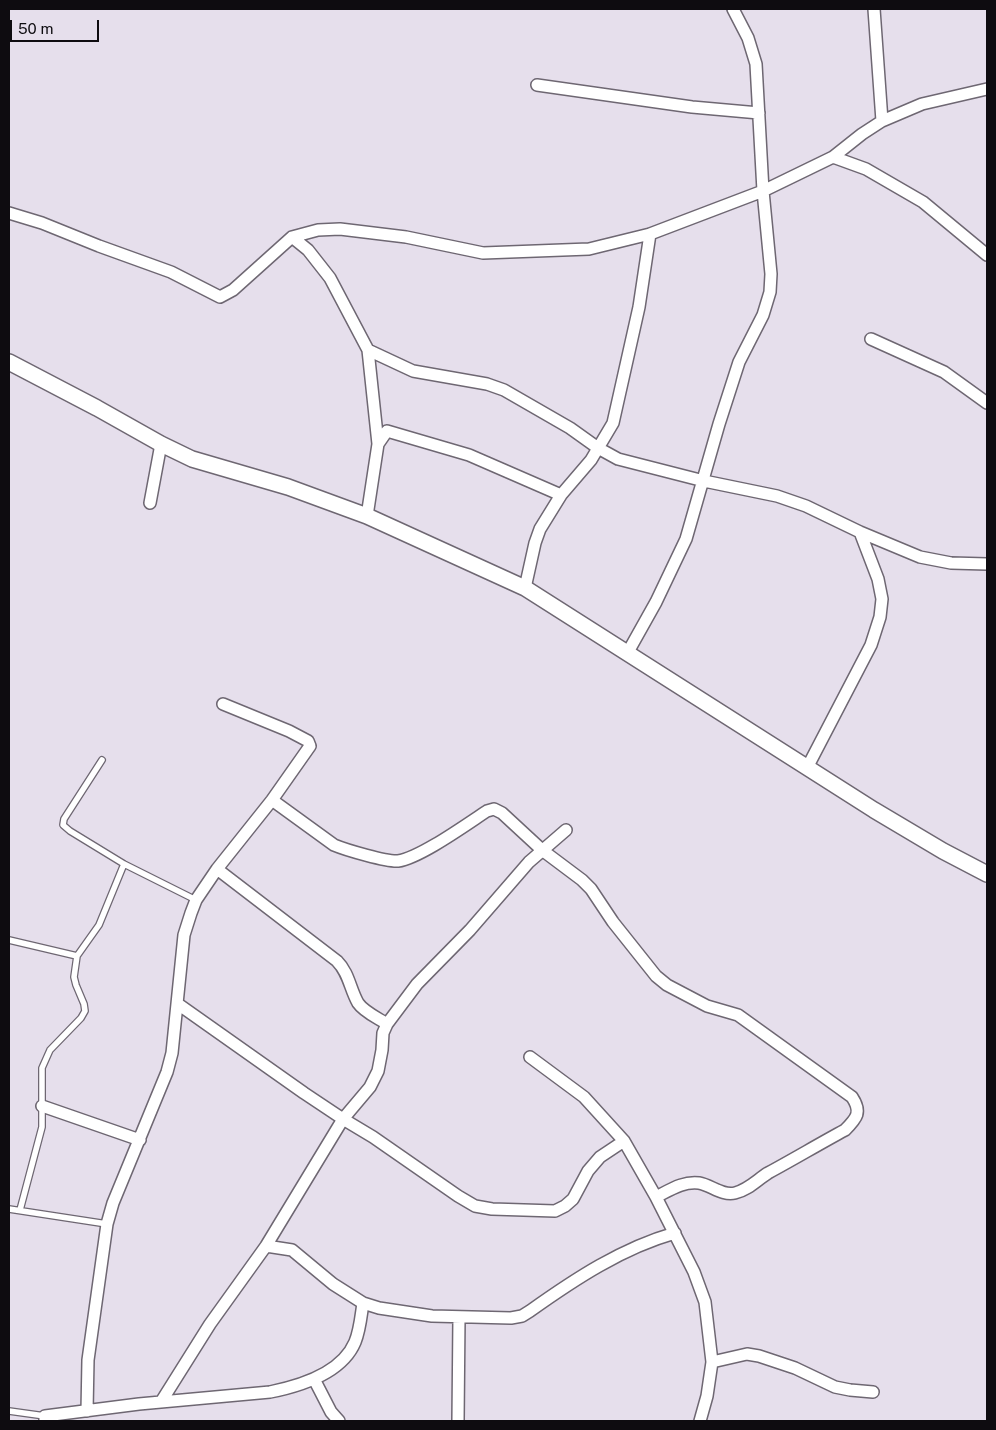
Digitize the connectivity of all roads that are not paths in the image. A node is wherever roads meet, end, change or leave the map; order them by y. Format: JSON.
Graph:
{"nodes":[{"id":1,"x":733,"y":9,"type":"edge"},
{"id":2,"x":874,"y":9,"type":"edge"},
{"id":3,"x":537,"y":85,"type":"dead end"},
{"id":4,"x":987,"y":89,"type":"edge"},
{"id":5,"x":758,"y":113,"type":"junction"},
{"id":6,"x":882,"y":121,"type":"junction"},
{"id":7,"x":833,"y":157,"type":"junction"},
{"id":8,"x":762,"y":190,"type":"junction"},
{"id":9,"x":9,"y":213,"type":"edge"},
{"id":10,"x":650,"y":234,"type":"junction"},
{"id":11,"x":292,"y":236,"type":"junction"},
{"id":12,"x":987,"y":255,"type":"edge"},
{"id":13,"x":871,"y":339,"type":"dead end"},
{"id":14,"x":368,"y":350,"type":"junction"},
{"id":15,"x":9,"y":362,"type":"edge"},
{"id":16,"x":987,"y":404,"type":"edge"},
{"id":17,"x":161,"y":444,"type":"junction"},
{"id":18,"x":378,"y":444,"type":"junction"},
{"id":19,"x":598,"y":448,"type":"junction"},
{"id":20,"x":704,"y":481,"type":"junction"},
{"id":21,"x":561,"y":495,"type":"junction"},
{"id":22,"x":150,"y":503,"type":"dead end"},
{"id":23,"x":367,"y":516,"type":"junction"},
{"id":24,"x":860,"y":532,"type":"junction"},
{"id":25,"x":987,"y":564,"type":"edge"},
{"id":26,"x":526,"y":588,"type":"junction"},
{"id":27,"x":628,"y":652,"type":"junction"},
{"id":28,"x":223,"y":704,"type":"dead end"},
{"id":29,"x":102,"y":760,"type":"dead end"},
{"id":30,"x":808,"y":766,"type":"junction"},
{"id":31,"x":272,"y":800,"type":"junction"},
{"id":32,"x":566,"y":830,"type":"dead end"},
{"id":33,"x":542,"y":850,"type":"junction"},
{"id":34,"x":124,"y":864,"type":"junction"},
{"id":35,"x":217,"y":870,"type":"junction"},
{"id":36,"x":987,"y":874,"type":"edge"},
{"id":37,"x":196,"y":900,"type":"junction"},
{"id":38,"x":9,"y":940,"type":"edge"},
{"id":39,"x":76,"y":956,"type":"junction"},
{"id":40,"x":178,"y":1004,"type":"junction"},
{"id":41,"x":387,"y":1024,"type":"junction"},
{"id":42,"x":530,"y":1058,"type":"dead end"},
{"id":43,"x":42,"y":1106,"type":"junction"},
{"id":44,"x":343,"y":1119,"type":"junction"},
{"id":45,"x":140,"y":1140,"type":"junction"},
{"id":46,"x":624,"y":1141,"type":"junction"},
{"id":47,"x":656,"y":1196,"type":"junction"},
{"id":48,"x":9,"y":1208,"type":"edge"},
{"id":49,"x":20,"y":1210,"type":"junction"},
{"id":50,"x":107,"y":1224,"type":"junction"},
{"id":51,"x":675,"y":1233,"type":"junction"},
{"id":52,"x":266,"y":1246,"type":"junction"},
{"id":53,"x":363,"y":1303,"type":"junction"},
{"id":54,"x":459,"y":1317,"type":"junction"},
{"id":55,"x":712,"y":1362,"type":"junction"},
{"id":56,"x":314,"y":1379,"type":"junction"},
{"id":57,"x":874,"y":1392,"type":"dead end"},
{"id":58,"x":161,"y":1402,"type":"junction"},
{"id":59,"x":9,"y":1411,"type":"edge"},
{"id":60,"x":87,"y":1411,"type":"junction"},
{"id":61,"x":45,"y":1419,"type":"edge"},
{"id":62,"x":339,"y":1421,"type":"edge"},
{"id":63,"x":458,"y":1421,"type":"edge"},
{"id":64,"x":700,"y":1421,"type":"edge"}],
"edges":[{"from":1,"to":5,"type":"street"},
{"from":2,"to":6,"type":"street"},
{"from":3,"to":5,"type":"street"},
{"from":4,"to":6,"type":"street"},
{"from":5,"to":8,"type":"street"},
{"from":6,"to":7,"type":"street"},
{"from":7,"to":8,"type":"street"},
{"from":7,"to":12,"type":"street"},
{"from":8,"to":10,"type":"street"},
{"from":8,"to":20,"type":"street"},
{"from":9,"to":11,"type":"street"},
{"from":10,"to":11,"type":"street"},
{"from":10,"to":19,"type":"street"},
{"from":11,"to":14,"type":"street"},
{"from":13,"to":16,"type":"street"},
{"from":14,"to":18,"type":"street"},
{"from":14,"to":19,"type":"street"},
{"from":15,"to":17,"type":"street"},
{"from":17,"to":22,"type":"street"},
{"from":17,"to":23,"type":"street"},
{"from":18,"to":21,"type":"street"},
{"from":18,"to":23,"type":"street"},
{"from":19,"to":20,"type":"street"},
{"from":19,"to":21,"type":"street"},
{"from":20,"to":24,"type":"street"},
{"from":20,"to":27,"type":"street"},
{"from":21,"to":26,"type":"street"},
{"from":23,"to":26,"type":"street"},
{"from":24,"to":25,"type":"street"},
{"from":24,"to":30,"type":"street"},
{"from":26,"to":27,"type":"street"},
{"from":27,"to":30,"type":"street"},
{"from":28,"to":31,"type":"street"},
{"from":29,"to":34,"type":"lane"},
{"from":30,"to":36,"type":"street"},
{"from":31,"to":33,"type":"street"},
{"from":31,"to":35,"type":"street"},
{"from":32,"to":33,"type":"street"},
{"from":33,"to":41,"type":"street"},
{"from":33,"to":47,"type":"street"},
{"from":34,"to":37,"type":"lane"},
{"from":34,"to":39,"type":"lane"},
{"from":35,"to":37,"type":"street"},
{"from":35,"to":41,"type":"street"},
{"from":37,"to":40,"type":"street"},
{"from":38,"to":39,"type":"lane"},
{"from":39,"to":43,"type":"lane"},
{"from":40,"to":44,"type":"street"},
{"from":40,"to":45,"type":"street"},
{"from":41,"to":44,"type":"street"},
{"from":42,"to":46,"type":"street"},
{"from":43,"to":45,"type":"street"},
{"from":43,"to":49,"type":"lane"},
{"from":44,"to":46,"type":"street"},
{"from":44,"to":52,"type":"street"},
{"from":45,"to":50,"type":"street"},
{"from":46,"to":47,"type":"street"},
{"from":47,"to":51,"type":"street"},
{"from":48,"to":49,"type":"lane"},
{"from":49,"to":50,"type":"lane"},
{"from":50,"to":60,"type":"street"},
{"from":51,"to":54,"type":"street"},
{"from":51,"to":55,"type":"street"},
{"from":52,"to":53,"type":"street"},
{"from":52,"to":58,"type":"street"},
{"from":53,"to":54,"type":"street"},
{"from":53,"to":56,"type":"street"},
{"from":54,"to":63,"type":"street"},
{"from":55,"to":57,"type":"street"},
{"from":55,"to":64,"type":"street"},
{"from":56,"to":58,"type":"street"},
{"from":56,"to":62,"type":"street"},
{"from":58,"to":60,"type":"street"},
{"from":59,"to":61,"type":"lane"},
{"from":60,"to":61,"type":"street"}]}
